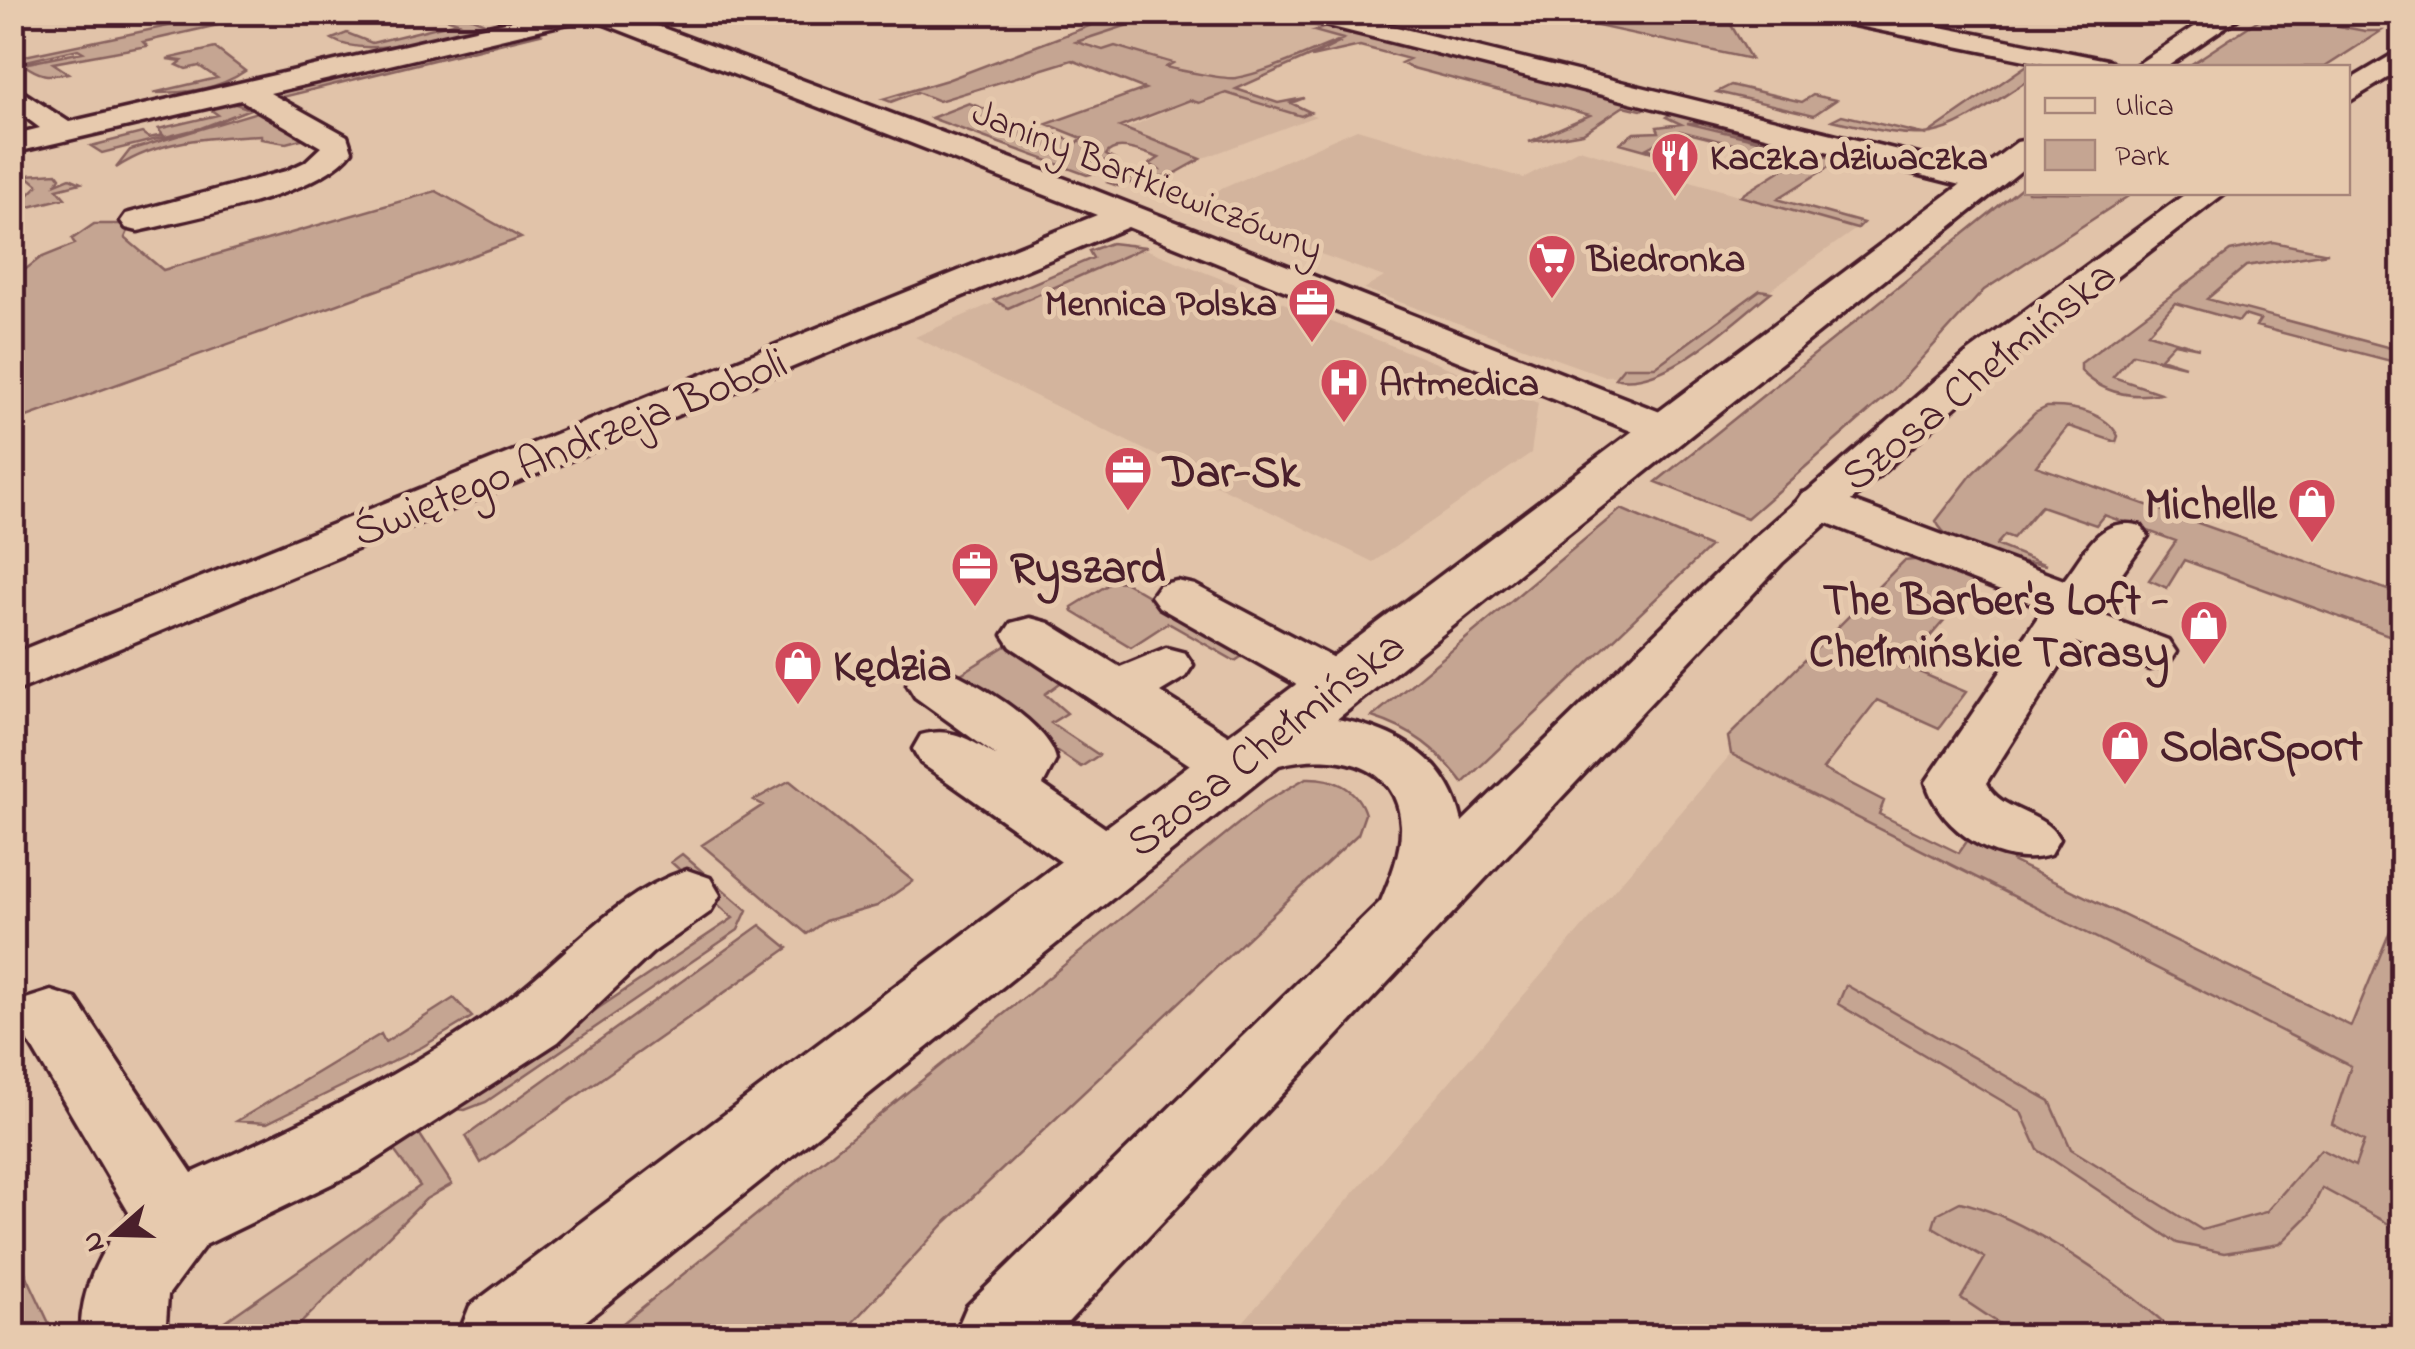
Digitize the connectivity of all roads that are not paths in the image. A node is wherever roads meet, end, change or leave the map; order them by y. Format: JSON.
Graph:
{"nodes":[{"id":1,"x":584,"y":12,"type":"edge"},
{"id":2,"x":596,"y":12,"type":"edge"},
{"id":3,"x":1302,"y":12,"type":"edge"},
{"id":4,"x":1824,"y":12,"type":"edge"},
{"id":5,"x":2235,"y":12,"type":"edge"},
{"id":6,"x":2402,"y":57,"type":"edge"},
{"id":7,"x":2092,"y":65,"type":"edge"},
{"id":8,"x":2150,"y":65,"type":"edge"},
{"id":9,"x":245,"y":90,"type":"junction"},
{"id":10,"x":12,"y":93,"type":"edge"},
{"id":11,"x":2350,"y":93,"type":"edge"},
{"id":12,"x":64,"y":132,"type":"junction"},
{"id":13,"x":12,"y":144,"type":"edge"},
{"id":14,"x":2025,"y":151,"type":"edge"},
{"id":15,"x":1984,"y":181,"type":"junction"},
{"id":16,"x":2206,"y":195,"type":"edge"},
{"id":17,"x":1125,"y":216,"type":"junction"},
{"id":18,"x":138,"y":220,"type":"dead end"},
{"id":19,"x":1667,"y":430,"type":"junction"},
{"id":20,"x":1819,"y":503,"type":"junction"},
{"id":21,"x":2124,"y":536,"type":"dead end"},
{"id":22,"x":1178,"y":596,"type":"dead end"},
{"id":23,"x":2069,"y":610,"type":"junction"},
{"id":24,"x":1030,"y":636,"type":"dead end"},
{"id":25,"x":2149,"y":652,"type":"dead end"},
{"id":26,"x":1166,"y":665,"type":"dead end"},
{"id":27,"x":12,"y":675,"type":"edge"},
{"id":28,"x":935,"y":684,"type":"dead end"},
{"id":29,"x":1338,"y":684,"type":"junction"},
{"id":30,"x":1118,"y":692,"type":"junction"},
{"id":31,"x":942,"y":749,"type":"dead end"},
{"id":32,"x":1243,"y":759,"type":"junction"},
{"id":33,"x":1003,"y":787,"type":"junction"},
{"id":34,"x":2028,"y":839,"type":"dead end"},
{"id":35,"x":1109,"y":863,"type":"junction"},
{"id":36,"x":687,"y":895,"type":"dead end"},
{"id":37,"x":1409,"y":915,"type":"junction"},
{"id":38,"x":51,"y":1020,"type":"dead end"},
{"id":39,"x":177,"y":1219,"type":"junction"},
{"id":40,"x":123,"y":1336,"type":"edge"},
{"id":41,"x":500,"y":1336,"type":"edge"},
{"id":42,"x":997,"y":1336,"type":"edge"}],
"edges":[{"from":1,"to":9,"type":"street"},
{"from":2,"to":17,"type":"street","name":"Janiny Bartkiewiczówny"},
{"from":3,"to":15,"type":"street"},
{"from":4,"to":7,"type":"street"},
{"from":5,"to":8,"type":"street"},
{"from":6,"to":11,"type":"street"},
{"from":9,"to":12,"type":"street"},
{"from":9,"to":18,"type":"street"},
{"from":10,"to":12,"type":"street"},
{"from":12,"to":13,"type":"street"},
{"from":14,"to":15,"type":"street","name":"Szosa Chełmińska"},
{"from":15,"to":19,"type":"street","name":"Szosa Chełmińska"},
{"from":16,"to":20,"type":"street","name":"Szosa Chełmińska"},
{"from":17,"to":19,"type":"street","name":"Janiny Bartkiewiczówny"},
{"from":17,"to":27,"type":"street","name":"Świętego Andrzeja Boboli"},
{"from":19,"to":29,"type":"street","name":"Szosa Chełmińska"},
{"from":20,"to":23,"type":"street"},
{"from":20,"to":37,"type":"street","name":"Szosa Chełmińska"},
{"from":21,"to":23,"type":"street"},
{"from":22,"to":29,"type":"street"},
{"from":23,"to":25,"type":"street"},
{"from":23,"to":34,"type":"street"},
{"from":24,"to":30,"type":"street"},
{"from":26,"to":30,"type":"street"},
{"from":28,"to":33,"type":"street"},
{"from":29,"to":32,"type":"street","name":"Szosa Chełmińska"},
{"from":30,"to":32,"type":"street"},
{"from":31,"to":33,"type":"street"},
{"from":32,"to":35,"type":"street","name":"Szosa Chełmińska"},
{"from":32,"to":37,"type":"street"},
{"from":33,"to":35,"type":"street"},
{"from":35,"to":41,"type":"street","name":"Szosa Chełmińska"},
{"from":36,"to":39,"type":"street"},
{"from":37,"to":42,"type":"street","name":"Szosa Chełmińska"},
{"from":38,"to":39,"type":"street"},
{"from":39,"to":40,"type":"street"}]}
